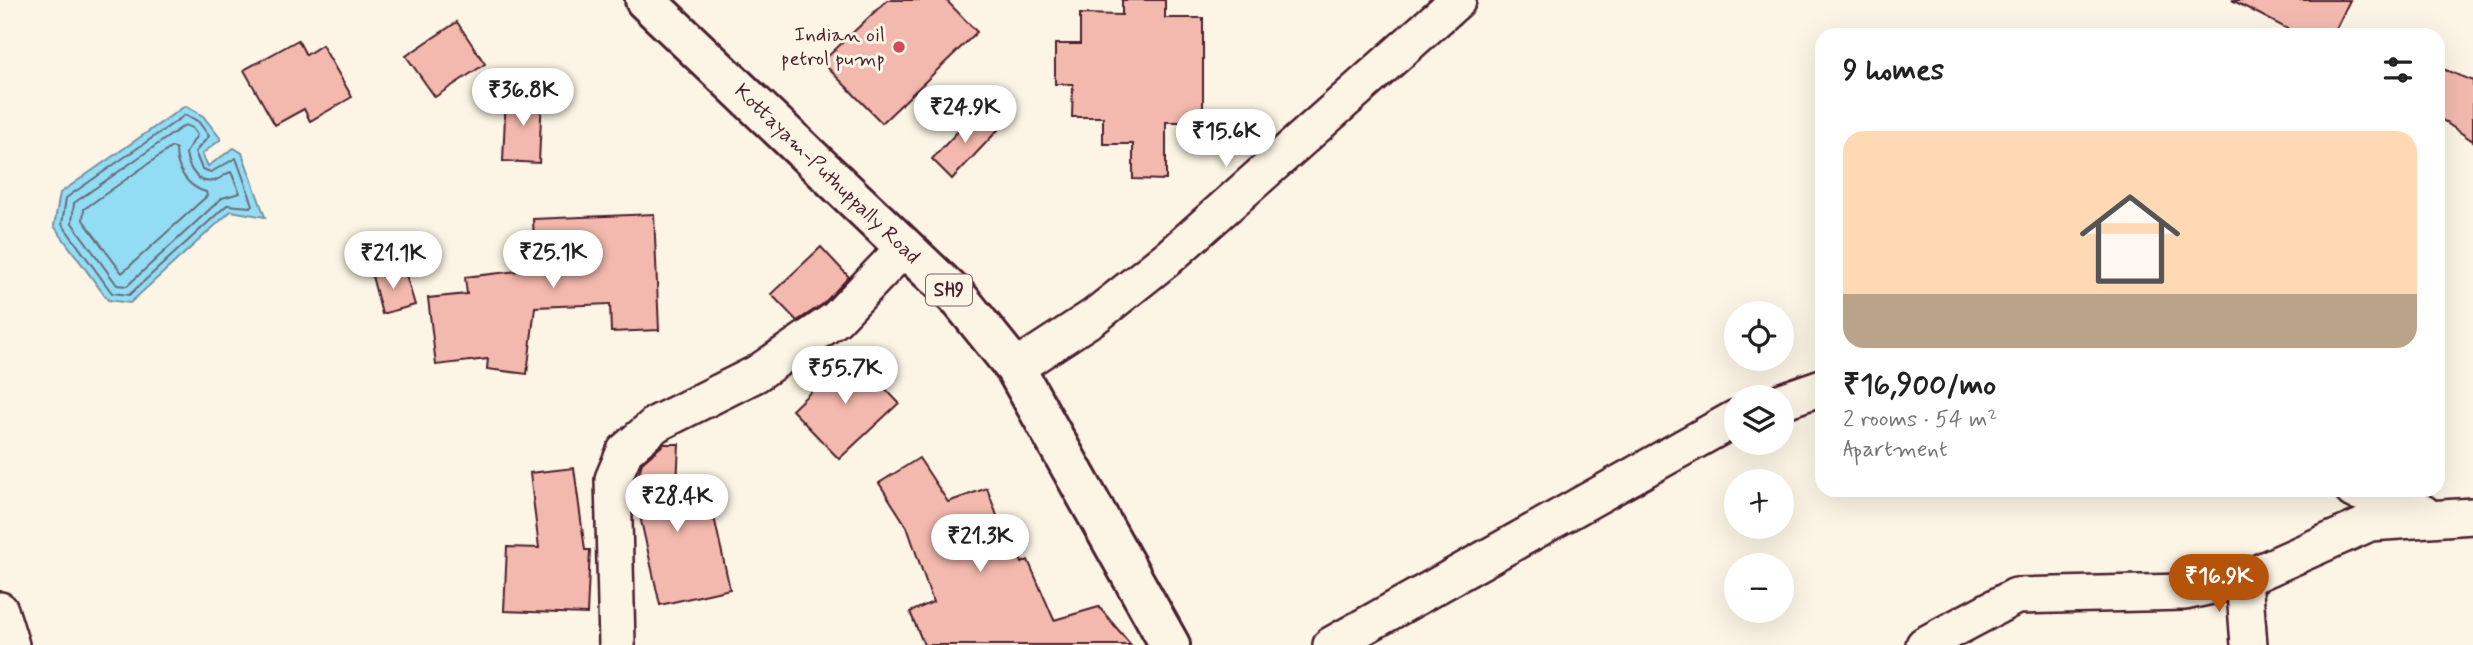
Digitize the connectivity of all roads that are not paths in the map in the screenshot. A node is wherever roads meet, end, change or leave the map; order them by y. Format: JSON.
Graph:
{"nodes":[{"id":1,"x":645,"y":0,"type":"edge"},
{"id":2,"x":1458,"y":0,"type":"edge"},
{"id":3,"x":904,"y":248,"type":"junction"},
{"id":4,"x":1015,"y":368,"type":"junction"},
{"id":5,"x":1815,"y":389,"type":"edge"},
{"id":6,"x":1794,"y":397,"type":"edge"},
{"id":7,"x":1724,"y":425,"type":"edge"},
{"id":8,"x":2380,"y":497,"type":"edge"},
{"id":9,"x":2457,"y":517,"type":"edge"},
{"id":10,"x":2244,"y":579,"type":"junction"},
{"id":11,"x":0,"y":610,"type":"edge"},
{"id":12,"x":11,"y":645,"type":"edge"},
{"id":13,"x":617,"y":645,"type":"edge"},
{"id":14,"x":1170,"y":645,"type":"edge"},
{"id":15,"x":1331,"y":645,"type":"edge"},
{"id":16,"x":1924,"y":645,"type":"edge"},
{"id":17,"x":2249,"y":645,"type":"edge"}],
"edges":[{"from":1,"to":3,"type":"main road","name":"Kottayam-Puthuppally Road","number":"SH9"},
{"from":2,"to":4,"type":"street"},
{"from":3,"to":4,"type":"main road","name":"Kottayam-Puthuppally Road","number":"SH9"},
{"from":3,"to":13,"type":"street"},
{"from":4,"to":14,"type":"main road","name":"Kottayam-Puthuppally Road","number":"SH9"},
{"from":5,"to":6,"type":"street"},
{"from":7,"to":15,"type":"street"},
{"from":8,"to":9,"type":"street"},
{"from":9,"to":10,"type":"street"},
{"from":10,"to":16,"type":"street"},
{"from":10,"to":17,"type":"street"},
{"from":11,"to":12,"type":"street"}]}
